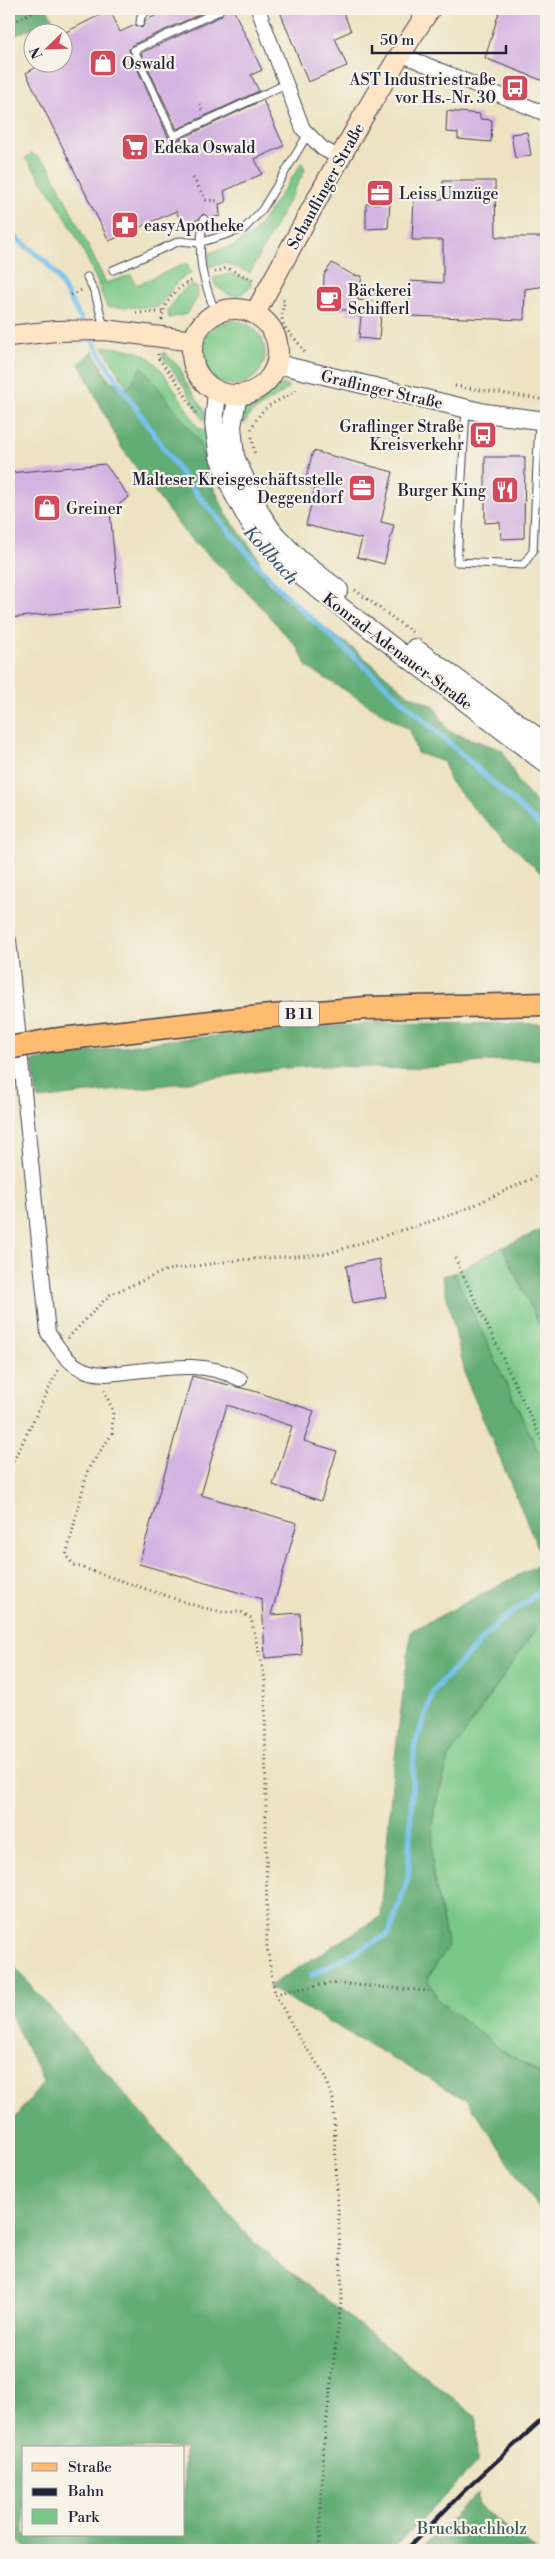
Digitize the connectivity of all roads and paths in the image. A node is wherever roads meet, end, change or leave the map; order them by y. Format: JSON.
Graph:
{"nodes":[{"id":1,"x":37,"y":9,"type":"edge"},
{"id":2,"x":149,"y":9,"type":"edge"},
{"id":3,"x":258,"y":9,"type":"edge"},
{"id":4,"x":430,"y":9,"type":"edge"},
{"id":5,"x":218,"y":11,"type":"dead end"},
{"id":6,"x":140,"y":23,"type":"dead end"},
{"id":7,"x":9,"y":25,"type":"edge"},
{"id":8,"x":400,"y":54,"type":"junction"},
{"id":9,"x":286,"y":84,"type":"junction"},
{"id":10,"x":546,"y":114,"type":"edge"},
{"id":11,"x":308,"y":133,"type":"junction"},
{"id":12,"x":340,"y":157,"type":"junction"},
{"id":13,"x":193,"y":178,"type":"dead end"},
{"id":14,"x":210,"y":198,"type":"dead end"},
{"id":15,"x":204,"y":219,"type":"dead end"},
{"id":16,"x":199,"y":243,"type":"junction"},
{"id":17,"x":113,"y":270,"type":"dead end"},
{"id":18,"x":216,"y":271,"type":"dead end"},
{"id":19,"x":87,"y":277,"type":"dead end"},
{"id":20,"x":191,"y":280,"type":"dead end"},
{"id":21,"x":253,"y":280,"type":"dead end"},
{"id":22,"x":283,"y":300,"type":"dead end"},
{"id":23,"x":162,"y":312,"type":"junction"},
{"id":24,"x":135,"y":313,"type":"dead end"},
{"id":25,"x":254,"y":313,"type":"junction"},
{"id":26,"x":216,"y":314,"type":"junction"},
{"id":27,"x":162,"y":319,"type":"dead end"},
{"id":28,"x":105,"y":330,"type":"junction"},
{"id":29,"x":9,"y":336,"type":"edge"},
{"id":30,"x":194,"y":340,"type":"junction"},
{"id":31,"x":159,"y":350,"type":"dead end"},
{"id":32,"x":305,"y":356,"type":"dead end"},
{"id":33,"x":277,"y":364,"type":"junction"},
{"id":34,"x":297,"y":388,"type":"dead end"},
{"id":35,"x":217,"y":391,"type":"junction"},
{"id":36,"x":238,"y":395,"type":"junction"},
{"id":37,"x":466,"y":409,"type":"junction"},
{"id":38,"x":543,"y":421,"type":"edge"},
{"id":39,"x":201,"y":422,"type":"dead end"},
{"id":40,"x":256,"y":463,"type":"dead end"},
{"id":41,"x":352,"y":587,"type":"dead end"},
{"id":42,"x":420,"y":638,"type":"dead end"},
{"id":43,"x":546,"y":743,"type":"edge"},
{"id":44,"x":546,"y":764,"type":"edge"},
{"id":45,"x":9,"y":940,"type":"edge"},
{"id":46,"x":546,"y":1004,"type":"edge"},
{"id":47,"x":9,"y":1048,"type":"edge"},
{"id":48,"x":546,"y":1172,"type":"edge"},
{"id":49,"x":456,"y":1258,"type":"dead end"},
{"id":50,"x":64,"y":1357,"type":"junction"},
{"id":51,"x":98,"y":1375,"type":"junction"},
{"id":52,"x":240,"y":1380,"type":"dead end"},
{"id":53,"x":546,"y":1449,"type":"edge"},
{"id":54,"x":9,"y":1470,"type":"edge"},
{"id":55,"x":430,"y":1991,"type":"dead end"},
{"id":56,"x":275,"y":1994,"type":"junction"},
{"id":57,"x":319,"y":2550,"type":"edge"}],
"edges":[{"from":1,"to":7,"type":"path"},
{"from":2,"to":6,"type":"lane"},
{"from":3,"to":9,"type":"street"},
{"from":4,"to":8,"type":"main road","name":"Schauflinger Straße"},
{"from":5,"to":9,"type":"lane"},
{"from":8,"to":10,"type":"street"},
{"from":8,"to":12,"type":"main road","name":"Schauflinger Straße"},
{"from":9,"to":11,"type":"street"},
{"from":11,"to":12,"type":"street"},
{"from":11,"to":16,"type":"lane"},
{"from":12,"to":25,"type":"main road","name":"Schauflinger Straße"},
{"from":13,"to":14,"type":"path"},
{"from":15,"to":16,"type":"lane"},
{"from":16,"to":17,"type":"lane"},
{"from":16,"to":26,"type":"lane"},
{"from":18,"to":21,"type":"path"},
{"from":19,"to":28,"type":"lane"},
{"from":20,"to":23,"type":"path"},
{"from":22,"to":32,"type":"path"},
{"from":23,"to":24,"type":"path"},
{"from":23,"to":27,"type":"path"},
{"from":25,"to":26,"type":"main road"},
{"from":25,"to":33,"type":"main road"},
{"from":26,"to":30,"type":"main road"},
{"from":28,"to":29,"type":"main road"},
{"from":28,"to":30,"type":"main road"},
{"from":30,"to":35,"type":"main road"},
{"from":31,"to":39,"type":"path"},
{"from":33,"to":36,"type":"main road"},
{"from":33,"to":37,"type":"street","name":"Graflinger Straße"},
{"from":34,"to":40,"type":"path"},
{"from":35,"to":36,"type":"main road"},
{"from":35,"to":44,"type":"street","name":"Konrad-Adenauer-Straße"},
{"from":36,"to":43,"type":"street","name":"Konrad-Adenauer-Straße"},
{"from":37,"to":38,"type":"street","name":"Graflinger Straße"},
{"from":37,"to":38,"type":"lane"},
{"from":41,"to":42,"type":"path"},
{"from":45,"to":50,"type":"street"},
{"from":46,"to":47,"type":"main road","number":"B 11","bridge":true},
{"from":48,"to":50,"type":"path"},
{"from":49,"to":53,"type":"path"},
{"from":50,"to":51,"type":"street"},
{"from":50,"to":54,"type":"path"},
{"from":51,"to":52,"type":"street"},
{"from":51,"to":56,"type":"path"},
{"from":55,"to":56,"type":"path"},
{"from":56,"to":57,"type":"path"}]}
